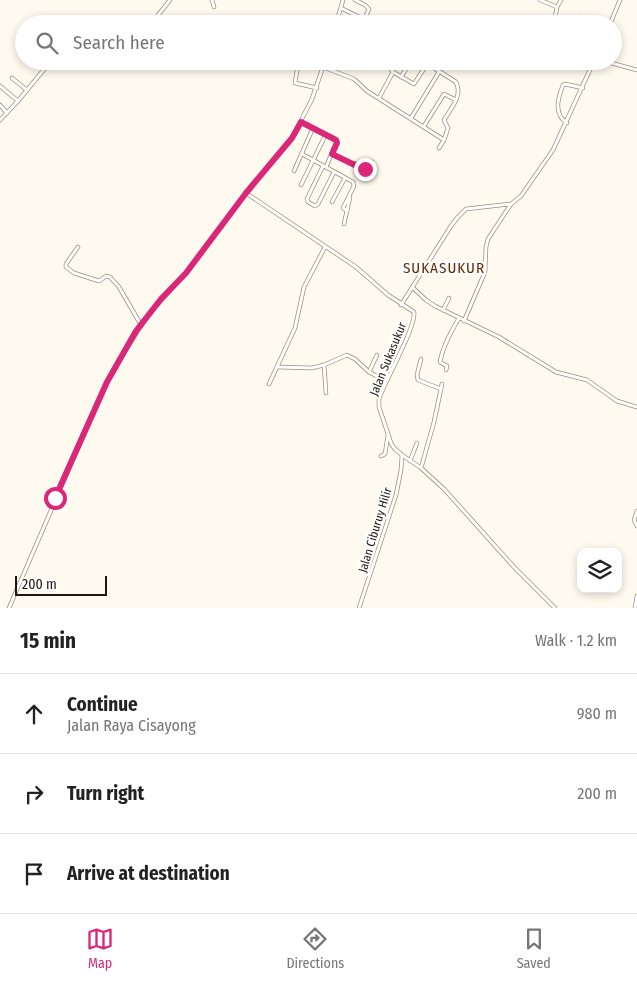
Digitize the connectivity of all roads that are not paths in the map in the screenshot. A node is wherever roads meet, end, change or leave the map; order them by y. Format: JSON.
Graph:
{"nodes":[{"id":1,"x":170,"y":0,"type":"edge"},
{"id":2,"x":212,"y":0,"type":"edge"},
{"id":3,"x":343,"y":0,"type":"edge"},
{"id":4,"x":355,"y":0,"type":"edge"},
{"id":5,"x":540,"y":0,"type":"edge"},
{"id":6,"x":561,"y":0,"type":"edge"},
{"id":7,"x":620,"y":0,"type":"edge"},
{"id":8,"x":214,"y":6,"type":"dead end"},
{"id":9,"x":557,"y":7,"type":"junction"},
{"id":10,"x":340,"y":8,"type":"junction"},
{"id":11,"x":158,"y":15,"type":"edge"},
{"id":12,"x":338,"y":15,"type":"edge"},
{"id":13,"x":356,"y":15,"type":"edge"},
{"id":14,"x":366,"y":15,"type":"edge"},
{"id":15,"x":556,"y":15,"type":"edge"},
{"id":16,"x":614,"y":15,"type":"edge"},
{"id":17,"x":622,"y":66,"type":"edge"},
{"id":18,"x":43,"y":70,"type":"edge"},
{"id":19,"x":297,"y":70,"type":"edge"},
{"id":20,"x":322,"y":70,"type":"edge"},
{"id":21,"x":331,"y":70,"type":"edge"},
{"id":22,"x":405,"y":70,"type":"edge"},
{"id":23,"x":423,"y":70,"type":"edge"},
{"id":24,"x":436,"y":70,"type":"edge"},
{"id":25,"x":590,"y":70,"type":"edge"},
{"id":26,"x":637,"y":70,"type":"edge"},
{"id":27,"x":394,"y":72,"type":"joint"},
{"id":28,"x":439,"y":72,"type":"junction"},
{"id":29,"x":401,"y":77,"type":"junction"},
{"id":30,"x":12,"y":78,"type":"dead end"},
{"id":31,"x":0,"y":86,"type":"edge"},
{"id":32,"x":317,"y":88,"type":"junction"},
{"id":33,"x":583,"y":88,"type":"junction"},
{"id":34,"x":27,"y":90,"type":"junction"},
{"id":35,"x":378,"y":98,"type":"junction"},
{"id":36,"x":457,"y":100,"type":"junction"},
{"id":37,"x":18,"y":101,"type":"junction"},
{"id":38,"x":0,"y":105,"type":"edge"},
{"id":39,"x":7,"y":113,"type":"junction"},
{"id":40,"x":411,"y":118,"type":"junction"},
{"id":41,"x":0,"y":120,"type":"edge"},
{"id":42,"x":301,"y":122,"type":"junction"},
{"id":43,"x":566,"y":123,"type":"junction"},
{"id":44,"x":424,"y":126,"type":"junction"},
{"id":45,"x":313,"y":128,"type":"junction"},
{"id":46,"x":326,"y":134,"type":"junction"},
{"id":47,"x":444,"y":140,"type":"junction"},
{"id":48,"x":439,"y":148,"type":"dead end"},
{"id":49,"x":302,"y":154,"type":"junction"},
{"id":50,"x":332,"y":154,"type":"junction"},
{"id":51,"x":313,"y":161,"type":"junction"},
{"id":52,"x":352,"y":164,"type":"junction"},
{"id":53,"x":324,"y":167,"type":"junction"},
{"id":54,"x":294,"y":171,"type":"dead end"},
{"id":55,"x":334,"y":172,"type":"junction"},
{"id":56,"x":345,"y":178,"type":"junction"},
{"id":57,"x":301,"y":185,"type":"dead end"},
{"id":58,"x":246,"y":193,"type":"junction"},
{"id":59,"x":332,"y":202,"type":"dead end"},
{"id":60,"x":511,"y":204,"type":"junction"},
{"id":61,"x":344,"y":224,"type":"dead end"},
{"id":62,"x":78,"y":246,"type":"dead end"},
{"id":63,"x":325,"y":247,"type":"junction"},
{"id":64,"x":412,"y":288,"type":"junction"},
{"id":65,"x":449,"y":298,"type":"dead end"},
{"id":66,"x":401,"y":305,"type":"junction"},
{"id":67,"x":443,"y":310,"type":"junction"},
{"id":68,"x":459,"y":318,"type":"junction"},
{"id":69,"x":464,"y":321,"type":"junction"},
{"id":70,"x":141,"y":325,"type":"junction"},
{"id":71,"x":377,"y":355,"type":"dead end"},
{"id":72,"x":421,"y":359,"type":"dead end"},
{"id":73,"x":324,"y":365,"type":"junction"},
{"id":74,"x":277,"y":367,"type":"junction"},
{"id":75,"x":446,"y":370,"type":"dead end"},
{"id":76,"x":369,"y":372,"type":"junction"},
{"id":77,"x":386,"y":381,"type":"junction"},
{"id":78,"x":269,"y":384,"type":"dead end"},
{"id":79,"x":326,"y":393,"type":"dead end"},
{"id":80,"x":637,"y":407,"type":"edge"},
{"id":81,"x":388,"y":434,"type":"junction"},
{"id":82,"x":417,"y":443,"type":"dead end"},
{"id":83,"x":402,"y":455,"type":"junction"},
{"id":84,"x":381,"y":456,"type":"dead end"},
{"id":85,"x":410,"y":461,"type":"junction"},
{"id":86,"x":421,"y":468,"type":"junction"},
{"id":87,"x":637,"y":511,"type":"edge"},
{"id":88,"x":637,"y":526,"type":"edge"},
{"id":89,"x":637,"y":596,"type":"edge"},
{"id":90,"x":9,"y":608,"type":"edge"},
{"id":91,"x":359,"y":608,"type":"edge"},
{"id":92,"x":555,"y":608,"type":"edge"},
{"id":93,"x":635,"y":608,"type":"edge"}],
"edges":[{"from":1,"to":11,"type":"street"},
{"from":2,"to":8,"type":"street"},
{"from":3,"to":10,"type":"street"},
{"from":4,"to":14,"type":"street"},
{"from":5,"to":9,"type":"street"},
{"from":6,"to":9,"type":"street"},
{"from":7,"to":16,"type":"street"},
{"from":9,"to":15,"type":"street"},
{"from":10,"to":12,"type":"street"},
{"from":10,"to":13,"type":"street"},
{"from":17,"to":26,"type":"street"},
{"from":18,"to":34,"type":"street"},
{"from":19,"to":32,"type":"street"},
{"from":20,"to":32,"type":"street"},
{"from":21,"to":35,"type":"street"},
{"from":22,"to":29,"type":"street"},
{"from":23,"to":29,"type":"street"},
{"from":24,"to":28,"type":"street"},
{"from":25,"to":33,"type":"street"},
{"from":27,"to":29,"type":"street"},
{"from":27,"to":35,"type":"street"},
{"from":28,"to":36,"type":"street"},
{"from":28,"to":40,"type":"street"},
{"from":30,"to":34,"type":"street"},
{"from":31,"to":37,"type":"street"},
{"from":32,"to":42,"type":"street"},
{"from":33,"to":43,"type":"street"},
{"from":33,"to":43,"type":"street"},
{"from":34,"to":37,"type":"street"},
{"from":35,"to":40,"type":"street"},
{"from":36,"to":44,"type":"street"},
{"from":36,"to":47,"type":"street"},
{"from":37,"to":39,"type":"street"},
{"from":38,"to":39,"type":"street"},
{"from":39,"to":41,"type":"street"},
{"from":40,"to":44,"type":"street"},
{"from":42,"to":45,"type":"street"},
{"from":42,"to":58,"type":"street"},
{"from":43,"to":60,"type":"street"},
{"from":44,"to":47,"type":"street"},
{"from":45,"to":46,"type":"street"},
{"from":45,"to":49,"type":"street"},
{"from":46,"to":50,"type":"street"},
{"from":46,"to":51,"type":"street"},
{"from":47,"to":48,"type":"street"},
{"from":49,"to":51,"type":"street"},
{"from":49,"to":54,"type":"street"},
{"from":50,"to":52,"type":"street"},
{"from":50,"to":53,"type":"street"},
{"from":51,"to":53,"type":"street"},
{"from":51,"to":57,"type":"street"},
{"from":52,"to":52,"type":"street"},
{"from":53,"to":55,"type":"street"},
{"from":53,"to":55,"type":"street"},
{"from":55,"to":56,"type":"street"},
{"from":56,"to":59,"type":"street"},
{"from":56,"to":61,"type":"street"},
{"from":58,"to":63,"type":"street","name":"Jalan Sukasukur"},
{"from":58,"to":70,"type":"street"},
{"from":60,"to":64,"type":"street"},
{"from":60,"to":69,"type":"street"},
{"from":62,"to":70,"type":"street"},
{"from":63,"to":66,"type":"street","name":"Jalan Sukasukur"},
{"from":63,"to":74,"type":"street"},
{"from":64,"to":66,"type":"street"},
{"from":64,"to":67,"type":"street"},
{"from":65,"to":67,"type":"street"},
{"from":66,"to":77,"type":"street","name":"Jalan Sukasukur"},
{"from":67,"to":68,"type":"street"},
{"from":68,"to":69,"type":"street"},
{"from":68,"to":75,"type":"street"},
{"from":69,"to":80,"type":"street"},
{"from":70,"to":90,"type":"street"},
{"from":71,"to":76,"type":"street"},
{"from":72,"to":86,"type":"street"},
{"from":73,"to":74,"type":"street"},
{"from":73,"to":76,"type":"street"},
{"from":73,"to":79,"type":"street"},
{"from":74,"to":78,"type":"street"},
{"from":76,"to":77,"type":"street"},
{"from":77,"to":81,"type":"street","name":"Jalan Sukasukur"},
{"from":81,"to":83,"type":"street","name":"Jalan Sukasukur"},
{"from":81,"to":84,"type":"street"},
{"from":82,"to":85,"type":"street"},
{"from":83,"to":85,"type":"street","name":"Jalan Sukasukur"},
{"from":83,"to":91,"type":"street","name":"Jalan Ciburuy Hilir"},
{"from":85,"to":86,"type":"street","name":"Jalan Sukasukur"},
{"from":86,"to":92,"type":"street","name":"Jalan Sukasukur"},
{"from":87,"to":88,"type":"street"},
{"from":89,"to":93,"type":"street"}]}
